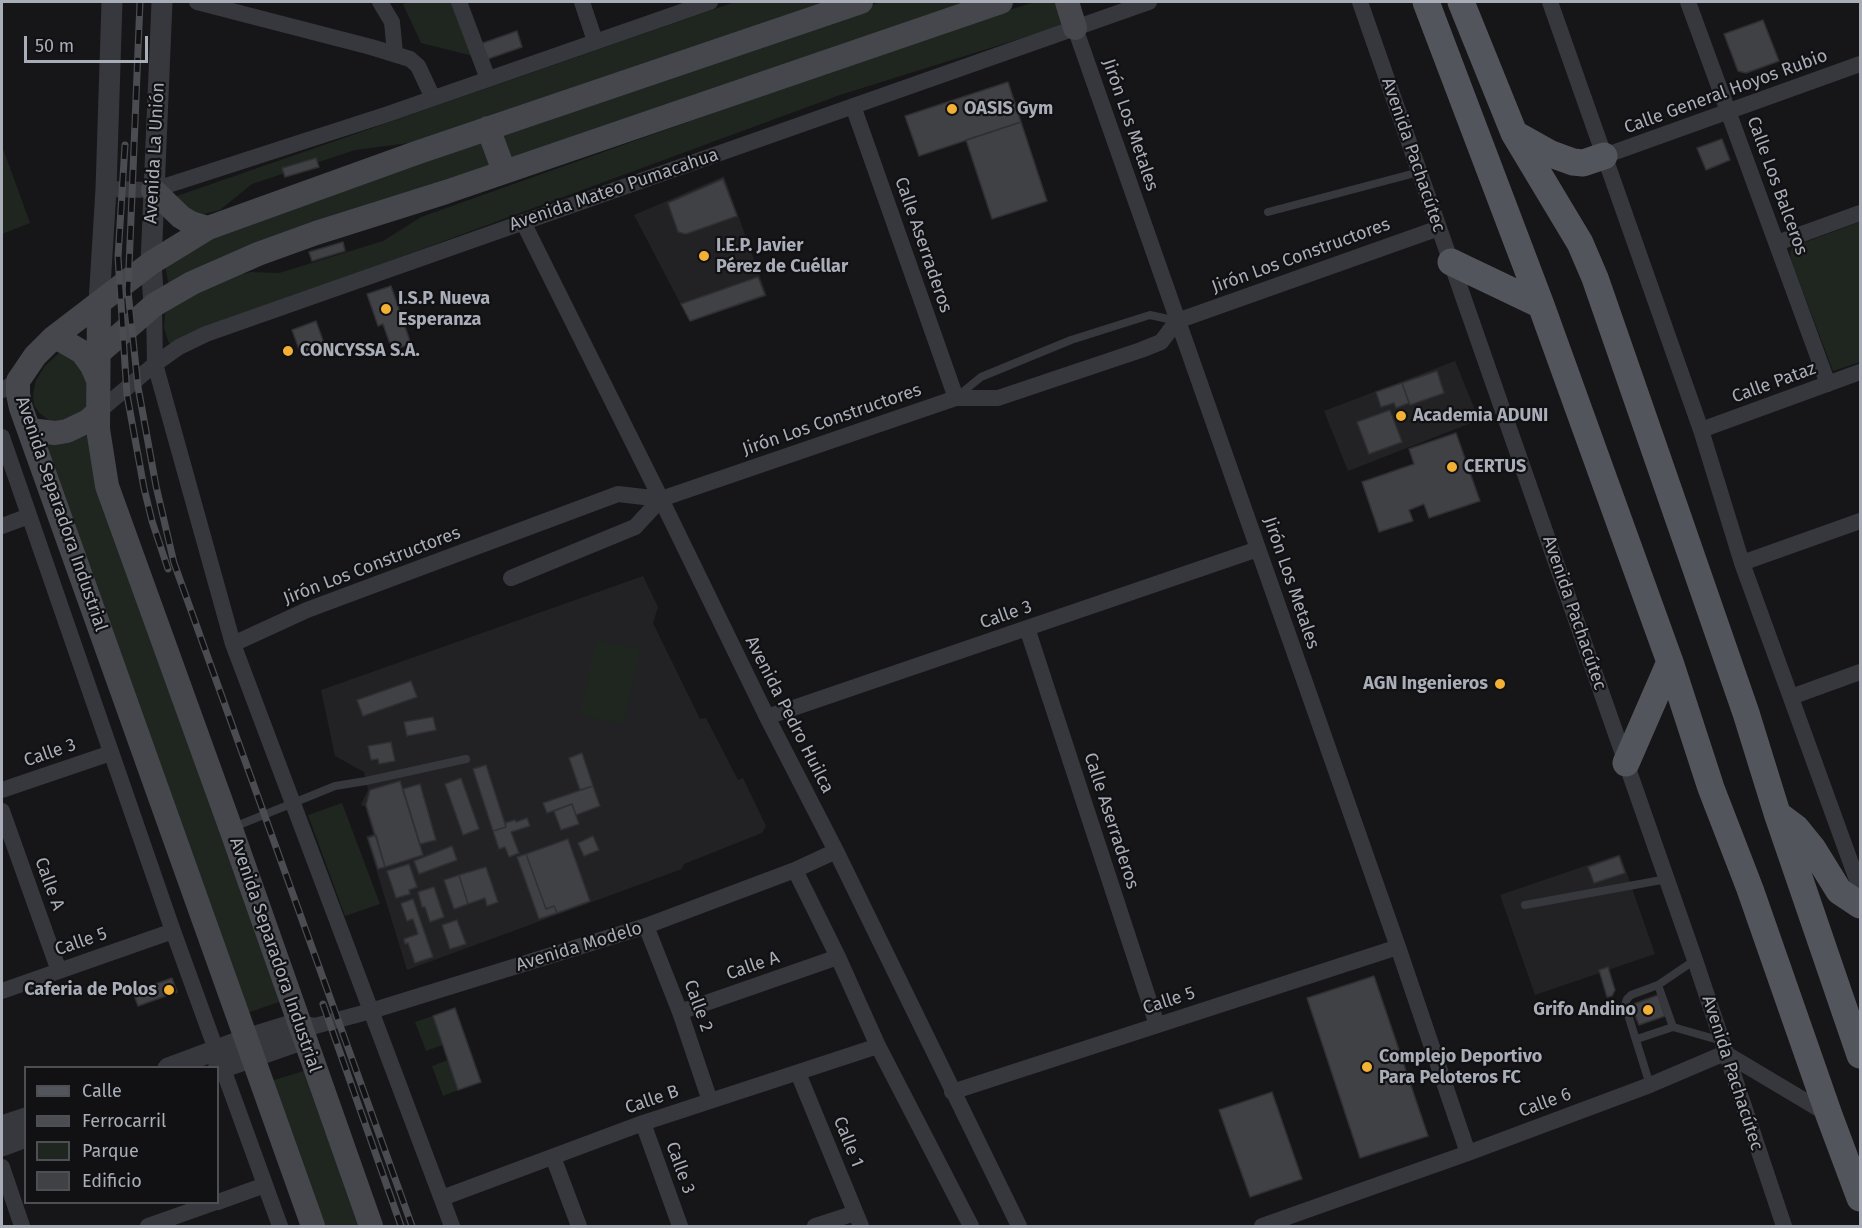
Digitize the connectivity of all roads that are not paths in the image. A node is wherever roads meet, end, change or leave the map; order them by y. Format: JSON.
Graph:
{"nodes":[{"id":1,"x":112,"y":2,"type":"edge"},
{"id":2,"x":162,"y":2,"type":"edge"},
{"id":3,"x":197,"y":2,"type":"edge"},
{"id":4,"x":380,"y":2,"type":"edge"},
{"id":5,"x":459,"y":2,"type":"edge"},
{"id":6,"x":582,"y":2,"type":"edge"},
{"id":7,"x":710,"y":2,"type":"edge"},
{"id":8,"x":861,"y":2,"type":"edge"},
{"id":9,"x":1001,"y":2,"type":"edge"},
{"id":10,"x":1067,"y":2,"type":"edge"},
{"id":11,"x":1149,"y":2,"type":"edge"},
{"id":12,"x":1360,"y":2,"type":"edge"},
{"id":13,"x":1426,"y":2,"type":"edge"},
{"id":14,"x":1461,"y":2,"type":"edge"},
{"id":15,"x":1550,"y":2,"type":"edge"},
{"id":16,"x":1688,"y":2,"type":"edge"},
{"id":17,"x":1075,"y":28,"type":"junction"},
{"id":18,"x":595,"y":41,"type":"junction"},
{"id":19,"x":395,"y":53,"type":"junction"},
{"id":20,"x":1860,"y":64,"type":"edge"},
{"id":21,"x":488,"y":79,"type":"junction"},
{"id":22,"x":433,"y":98,"type":"junction"},
{"id":23,"x":853,"y":106,"type":"junction"},
{"id":24,"x":1728,"y":111,"type":"junction"},
{"id":25,"x":488,"y":128,"type":"junction"},
{"id":26,"x":1514,"y":133,"type":"junction"},
{"id":27,"x":1604,"y":156,"type":"junction"},
{"id":28,"x":504,"y":171,"type":"junction"},
{"id":29,"x":1419,"y":172,"type":"junction"},
{"id":30,"x":106,"y":189,"type":"junction"},
{"id":31,"x":153,"y":190,"type":"junction"},
{"id":32,"x":1268,"y":212,"type":"dead end"},
{"id":33,"x":1860,"y":213,"type":"edge"},
{"id":34,"x":523,"y":222,"type":"junction"},
{"id":35,"x":208,"y":228,"type":"junction"},
{"id":36,"x":1439,"y":228,"type":"junction"},
{"id":37,"x":1777,"y":243,"type":"junction"},
{"id":38,"x":1451,"y":262,"type":"junction"},
{"id":39,"x":151,"y":263,"type":"junction"},
{"id":40,"x":99,"y":303,"type":"junction"},
{"id":41,"x":154,"y":305,"type":"junction"},
{"id":42,"x":1541,"y":305,"type":"junction"},
{"id":43,"x":1177,"y":321,"type":"junction"},
{"id":44,"x":53,"y":338,"type":"junction"},
{"id":45,"x":100,"y":352,"type":"junction"},
{"id":46,"x":155,"y":364,"type":"junction"},
{"id":47,"x":1860,"y":372,"type":"edge"},
{"id":48,"x":99,"y":382,"type":"junction"},
{"id":49,"x":1828,"y":384,"type":"junction"},
{"id":50,"x":10,"y":386,"type":"edge"},
{"id":51,"x":956,"y":398,"type":"junction"},
{"id":52,"x":97,"y":413,"type":"junction"},
{"id":53,"x":30,"y":430,"type":"junction"},
{"id":54,"x":1701,"y":430,"type":"junction"},
{"id":55,"x":2,"y":437,"type":"edge"},
{"id":56,"x":661,"y":499,"type":"junction"},
{"id":57,"x":29,"y":516,"type":"junction"},
{"id":58,"x":1860,"y":521,"type":"edge"},
{"id":59,"x":2,"y":526,"type":"edge"},
{"id":60,"x":1258,"y":549,"type":"junction"},
{"id":61,"x":1742,"y":563,"type":"junction"},
{"id":62,"x":511,"y":578,"type":"dead end"},
{"id":63,"x":1027,"y":628,"type":"junction"},
{"id":64,"x":233,"y":644,"type":"junction"},
{"id":65,"x":1670,"y":662,"type":"junction"},
{"id":66,"x":1860,"y":672,"type":"edge"},
{"id":67,"x":1791,"y":697,"type":"junction"},
{"id":68,"x":767,"y":717,"type":"junction"},
{"id":69,"x":111,"y":753,"type":"junction"},
{"id":70,"x":466,"y":759,"type":"dead end"},
{"id":71,"x":1626,"y":763,"type":"junction"},
{"id":72,"x":2,"y":790,"type":"edge"},
{"id":73,"x":293,"y":803,"type":"junction"},
{"id":74,"x":2,"y":812,"type":"edge"},
{"id":75,"x":1777,"y":813,"type":"junction"},
{"id":76,"x":231,"y":829,"type":"junction"},
{"id":77,"x":836,"y":850,"type":"junction"},
{"id":78,"x":795,"y":870,"type":"junction"},
{"id":79,"x":1667,"y":879,"type":"junction"},
{"id":80,"x":1860,"y":888,"type":"edge"},
{"id":81,"x":1525,"y":905,"type":"dead end"},
{"id":82,"x":1860,"y":905,"type":"edge"},
{"id":83,"x":646,"y":926,"type":"junction"},
{"id":84,"x":173,"y":931,"type":"junction"},
{"id":85,"x":1398,"y":947,"type":"junction"},
{"id":86,"x":838,"y":957,"type":"junction"},
{"id":87,"x":1695,"y":960,"type":"junction"},
{"id":88,"x":59,"y":970,"type":"junction"},
{"id":89,"x":1658,"y":985,"type":"junction"},
{"id":90,"x":2,"y":991,"type":"edge"},
{"id":91,"x":371,"y":1011,"type":"junction"},
{"id":92,"x":680,"y":1012,"type":"junction"},
{"id":93,"x":1157,"y":1025,"type":"junction"},
{"id":94,"x":1673,"y":1027,"type":"junction"},
{"id":95,"x":306,"y":1030,"type":"junction"},
{"id":96,"x":1637,"y":1040,"type":"junction"},
{"id":97,"x":878,"y":1046,"type":"junction"},
{"id":98,"x":1724,"y":1047,"type":"junction"},
{"id":99,"x":249,"y":1048,"type":"junction"},
{"id":100,"x":1860,"y":1055,"type":"edge"},
{"id":101,"x":219,"y":1062,"type":"edge"},
{"id":102,"x":185,"y":1066,"type":"edge"},
{"id":103,"x":798,"y":1073,"type":"junction"},
{"id":104,"x":1650,"y":1085,"type":"junction"},
{"id":105,"x":952,"y":1092,"type":"junction"},
{"id":106,"x":711,"y":1101,"type":"junction"},
{"id":107,"x":1829,"y":1116,"type":"junction"},
{"id":108,"x":24,"y":1119,"type":"edge"},
{"id":109,"x":643,"y":1123,"type":"junction"},
{"id":110,"x":2,"y":1126,"type":"edge"},
{"id":111,"x":24,"y":1138,"type":"edge"},
{"id":112,"x":2,"y":1146,"type":"edge"},
{"id":113,"x":1468,"y":1153,"type":"junction"},
{"id":114,"x":553,"y":1157,"type":"junction"},
{"id":115,"x":2,"y":1167,"type":"edge"},
{"id":116,"x":265,"y":1185,"type":"junction"},
{"id":117,"x":442,"y":1198,"type":"junction"},
{"id":118,"x":1860,"y":1198,"type":"edge"},
{"id":119,"x":219,"y":1201,"type":"edge"},
{"id":120,"x":211,"y":1204,"type":"edge"},
{"id":121,"x":858,"y":1220,"type":"edge"},
{"id":122,"x":150,"y":1226,"type":"edge"},
{"id":123,"x":22,"y":1227,"type":"edge"},
{"id":124,"x":280,"y":1227,"type":"edge"},
{"id":125,"x":313,"y":1227,"type":"edge"},
{"id":126,"x":371,"y":1227,"type":"edge"},
{"id":127,"x":452,"y":1227,"type":"edge"},
{"id":128,"x":579,"y":1227,"type":"edge"},
{"id":129,"x":680,"y":1227,"type":"edge"},
{"id":130,"x":815,"y":1227,"type":"edge"},
{"id":131,"x":970,"y":1227,"type":"edge"},
{"id":132,"x":1019,"y":1227,"type":"edge"},
{"id":133,"x":1262,"y":1227,"type":"edge"},
{"id":134,"x":1784,"y":1227,"type":"edge"}],
"edges":[{"from":1,"to":30,"type":"street"},
{"from":2,"to":31,"type":"street","name":"Avenida La Unión"},
{"from":3,"to":19,"type":"street"},
{"from":4,"to":19,"type":"street"},
{"from":5,"to":21,"type":"street"},
{"from":6,"to":18,"type":"street"},
{"from":7,"to":18,"type":"street"},
{"from":8,"to":25,"type":"main road"},
{"from":9,"to":28,"type":"main road"},
{"from":10,"to":17,"type":"main road"},
{"from":11,"to":17,"type":"street","name":"Avenida Mateo Pumacahua"},
{"from":12,"to":29,"type":"street","name":"Avenida Pachacútec"},
{"from":13,"to":42,"type":"main road"},
{"from":14,"to":26,"type":"main road"},
{"from":15,"to":27,"type":"street"},
{"from":16,"to":24,"type":"street","name":"Calle Los Balceros"},
{"from":17,"to":23,"type":"street","name":"Avenida Mateo Pumacahua"},
{"from":17,"to":43,"type":"street","name":"Jirón Los Metales"},
{"from":18,"to":21,"type":"street"},
{"from":19,"to":22,"type":"street"},
{"from":20,"to":24,"type":"street","name":"Calle General Hoyos Rubio"},
{"from":21,"to":22,"type":"street"},
{"from":22,"to":31,"type":"street"},
{"from":23,"to":34,"type":"street","name":"Avenida Mateo Pumacahua"},
{"from":23,"to":51,"type":"street","name":"Calle Aserraderos"},
{"from":24,"to":27,"type":"street","name":"Calle General Hoyos Rubio"},
{"from":24,"to":37,"type":"street","name":"Calle Los Balceros"},
{"from":25,"to":28,"type":"main road"},
{"from":25,"to":35,"type":"main road"},
{"from":26,"to":27,"type":"main road"},
{"from":26,"to":75,"type":"main road"},
{"from":27,"to":54,"type":"street"},
{"from":28,"to":41,"type":"main road"},
{"from":29,"to":32,"type":"lane"},
{"from":29,"to":36,"type":"street","name":"Avenida Pachacútec"},
{"from":30,"to":31,"type":"street"},
{"from":30,"to":40,"type":"street"},
{"from":31,"to":35,"type":"main road"},
{"from":31,"to":39,"type":"street","name":"Avenida La Unión"},
{"from":33,"to":37,"type":"street"},
{"from":34,"to":46,"type":"street","name":"Avenida Mateo Pumacahua"},
{"from":34,"to":56,"type":"street","name":"Avenida Pedro Huilca"},
{"from":35,"to":39,"type":"main road"},
{"from":36,"to":38,"type":"street","name":"Avenida Pachacútec"},
{"from":36,"to":43,"type":"street","name":"Jirón Los Constructores"},
{"from":37,"to":49,"type":"street","name":"Calle Los Balceros"},
{"from":38,"to":42,"type":"main road"},
{"from":38,"to":71,"type":"street","name":"Avenida Pachacútec"},
{"from":39,"to":40,"type":"main road"},
{"from":39,"to":41,"type":"street","name":"Avenida La Unión"},
{"from":40,"to":44,"type":"main road","name":"Avenida Separadora Industrial"},
{"from":40,"to":45,"type":"main road","name":"Avenida Separadora Industrial"},
{"from":41,"to":45,"type":"main road"},
{"from":41,"to":46,"type":"street"},
{"from":42,"to":65,"type":"main road"},
{"from":43,"to":51,"type":"lane"},
{"from":43,"to":51,"type":"street","name":"Jirón Los Constructores"},
{"from":43,"to":60,"type":"street","name":"Jirón Los Metales"},
{"from":44,"to":48,"type":"main road"},
{"from":44,"to":50,"type":"main road","name":"Avenida Separadora Industrial"},
{"from":45,"to":48,"type":"main road","name":"Avenida Separadora Industrial"},
{"from":46,"to":52,"type":"street","name":"Avenida Mateo Pumacahua"},
{"from":46,"to":64,"type":"street"},
{"from":47,"to":49,"type":"street","name":"Calle Pataz"},
{"from":48,"to":52,"type":"main road","name":"Avenida Separadora Industrial"},
{"from":49,"to":54,"type":"street","name":"Calle Pataz"},
{"from":50,"to":53,"type":"main road","name":"Avenida Separadora Industrial"},
{"from":51,"to":56,"type":"street","name":"Jirón Los Constructores"},
{"from":52,"to":53,"type":"main road"},
{"from":52,"to":76,"type":"main road","name":"Avenida Separadora Industrial"},
{"from":53,"to":99,"type":"main road","name":"Avenida Separadora Industrial"},
{"from":54,"to":61,"type":"street"},
{"from":55,"to":57,"type":"street","name":"Avenida Separadora Industrial"},
{"from":56,"to":62,"type":"street"},
{"from":56,"to":64,"type":"street","name":"Jirón Los Constructores"},
{"from":56,"to":68,"type":"street","name":"Avenida Pedro Huilca"},
{"from":57,"to":59,"type":"street"},
{"from":57,"to":69,"type":"street","name":"Avenida Separadora Industrial"},
{"from":58,"to":61,"type":"street"},
{"from":60,"to":63,"type":"street","name":"Calle 3"},
{"from":60,"to":85,"type":"street","name":"Jirón Los Metales"},
{"from":61,"to":67,"type":"street"},
{"from":63,"to":68,"type":"street","name":"Calle 3"},
{"from":63,"to":93,"type":"street","name":"Calle Aserraderos"},
{"from":64,"to":73,"type":"street"},
{"from":65,"to":71,"type":"main road"},
{"from":65,"to":107,"type":"main road"},
{"from":66,"to":67,"type":"street"},
{"from":67,"to":80,"type":"street"},
{"from":68,"to":77,"type":"street","name":"Avenida Pedro Huilca"},
{"from":69,"to":72,"type":"street","name":"Calle 3"},
{"from":69,"to":84,"type":"street","name":"Avenida Separadora Industrial"},
{"from":70,"to":73,"type":"lane"},
{"from":71,"to":79,"type":"street","name":"Avenida Pachacútec"},
{"from":73,"to":76,"type":"lane"},
{"from":73,"to":91,"type":"street"},
{"from":74,"to":88,"type":"street","name":"Calle A"},
{"from":75,"to":82,"type":"main road"},
{"from":75,"to":100,"type":"main road"},
{"from":76,"to":95,"type":"main road","name":"Avenida Separadora Industrial"},
{"from":77,"to":78,"type":"street","name":"Avenida Modelo"},
{"from":77,"to":105,"type":"street","name":"Avenida Pedro Huilca"},
{"from":78,"to":83,"type":"street","name":"Avenida Modelo"},
{"from":78,"to":86,"type":"street"},
{"from":79,"to":81,"type":"lane"},
{"from":79,"to":87,"type":"street","name":"Avenida Pachacútec"},
{"from":83,"to":91,"type":"street","name":"Avenida Modelo"},
{"from":83,"to":92,"type":"street","name":"Calle 2"},
{"from":84,"to":88,"type":"street","name":"Calle 5"},
{"from":84,"to":101,"type":"street","name":"Avenida Separadora Industrial"},
{"from":85,"to":93,"type":"street","name":"Calle 5"},
{"from":85,"to":113,"type":"street","name":"Jirón Los Metales"},
{"from":86,"to":92,"type":"street","name":"Calle A"},
{"from":86,"to":97,"type":"street"},
{"from":87,"to":89,"type":"lane"},
{"from":87,"to":98,"type":"street","name":"Avenida Pachacútec"},
{"from":88,"to":90,"type":"street","name":"Calle 5"},
{"from":89,"to":94,"type":"lane"},
{"from":89,"to":96,"type":"lane"},
{"from":91,"to":95,"type":"street","name":"Avenida Modelo"},
{"from":91,"to":117,"type":"street"},
{"from":92,"to":106,"type":"street","name":"Calle 2"},
{"from":93,"to":105,"type":"street","name":"Calle 5"},
{"from":94,"to":96,"type":"lane"},
{"from":94,"to":98,"type":"lane"},
{"from":95,"to":99,"type":"street","name":"Avenida Modelo"},
{"from":95,"to":126,"type":"main road","name":"Avenida Separadora Industrial"},
{"from":96,"to":104,"type":"lane"},
{"from":97,"to":103,"type":"street","name":"Calle B"},
{"from":97,"to":131,"type":"street"},
{"from":98,"to":104,"type":"street","name":"Calle 6"},
{"from":98,"to":107,"type":"street"},
{"from":98,"to":134,"type":"street","name":"Avenida Pachacútec"},
{"from":99,"to":101,"type":"street","name":"Avenida Modelo"},
{"from":99,"to":125,"type":"main road","name":"Avenida Separadora Industrial"},
{"from":101,"to":102,"type":"street","name":"Avenida Modelo"},
{"from":101,"to":116,"type":"street","name":"Avenida Separadora Industrial"},
{"from":103,"to":106,"type":"street","name":"Calle B"},
{"from":103,"to":121,"type":"street","name":"Calle 1"},
{"from":104,"to":113,"type":"street","name":"Calle 6"},
{"from":105,"to":132,"type":"street","name":"Avenida Pedro Huilca"},
{"from":106,"to":109,"type":"street","name":"Calle B"},
{"from":107,"to":118,"type":"main road"},
{"from":108,"to":110,"type":"street"},
{"from":109,"to":114,"type":"street","name":"Calle B"},
{"from":109,"to":129,"type":"street","name":"Calle 3"},
{"from":111,"to":112,"type":"street"},
{"from":113,"to":133,"type":"street","name":"Calle 6"},
{"from":114,"to":117,"type":"street","name":"Calle B"},
{"from":114,"to":128,"type":"street"},
{"from":115,"to":123,"type":"street"},
{"from":116,"to":119,"type":"street"},
{"from":116,"to":124,"type":"street","name":"Avenida Separadora Industrial"},
{"from":117,"to":127,"type":"street"},
{"from":120,"to":122,"type":"street"},
{"from":121,"to":130,"type":"street"}]}
